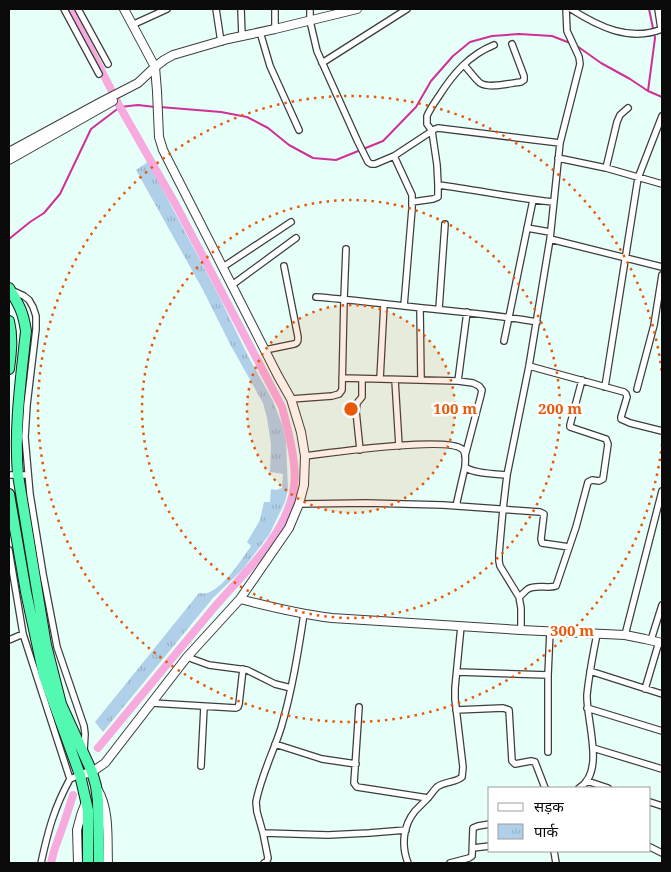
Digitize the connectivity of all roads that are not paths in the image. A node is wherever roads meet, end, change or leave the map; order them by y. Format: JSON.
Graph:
{"nodes":[{"id":1,"x":64,"y":9,"type":"edge"},
{"id":2,"x":78,"y":9,"type":"edge"},
{"id":3,"x":124,"y":9,"type":"edge"},
{"id":4,"x":167,"y":9,"type":"edge"},
{"id":5,"x":216,"y":9,"type":"edge"},
{"id":6,"x":241,"y":9,"type":"edge"},
{"id":7,"x":275,"y":9,"type":"edge"},
{"id":8,"x":310,"y":9,"type":"edge"},
{"id":9,"x":357,"y":9,"type":"edge"},
{"id":10,"x":407,"y":9,"type":"edge"},
{"id":11,"x":566,"y":9,"type":"edge"},
{"id":12,"x":571,"y":9,"type":"edge"},
{"id":13,"x":658,"y":9,"type":"edge"},
{"id":14,"x":310,"y":21,"type":"junction"},
{"id":15,"x":132,"y":25,"type":"junction"},
{"id":16,"x":275,"y":29,"type":"junction"},
{"id":17,"x":660,"y":30,"type":"edge"},
{"id":18,"x":260,"y":32,"type":"junction"},
{"id":19,"x":242,"y":36,"type":"junction"},
{"id":20,"x":221,"y":42,"type":"junction"},
{"id":21,"x":512,"y":44,"type":"dead end"},
{"id":22,"x":494,"y":45,"type":"dead end"},
{"id":23,"x":322,"y":63,"type":"junction"},
{"id":24,"x":108,"y":64,"type":"dead end"},
{"id":25,"x":464,"y":65,"type":"junction"},
{"id":26,"x":155,"y":66,"type":"junction"},
{"id":27,"x":99,"y":74,"type":"dead end"},
{"id":28,"x":628,"y":108,"type":"dead end"},
{"id":29,"x":662,"y":116,"type":"edge"},
{"id":30,"x":76,"y":119,"type":"junction"},
{"id":31,"x":299,"y":130,"type":"dead end"},
{"id":32,"x":432,"y":131,"type":"junction"},
{"id":33,"x":560,"y":142,"type":"junction"},
{"id":34,"x":9,"y":152,"type":"edge"},
{"id":35,"x":394,"y":156,"type":"junction"},
{"id":36,"x":558,"y":158,"type":"junction"},
{"id":37,"x":9,"y":160,"type":"edge"},
{"id":38,"x":606,"y":168,"type":"junction"},
{"id":39,"x":638,"y":178,"type":"junction"},
{"id":40,"x":662,"y":184,"type":"edge"},
{"id":41,"x":438,"y":185,"type":"junction"},
{"id":42,"x":532,"y":200,"type":"junction"},
{"id":43,"x":412,"y":202,"type":"junction"},
{"id":44,"x":553,"y":202,"type":"junction"},
{"id":45,"x":292,"y":222,"type":"dead end"},
{"id":46,"x":445,"y":224,"type":"dead end"},
{"id":47,"x":527,"y":228,"type":"junction"},
{"id":48,"x":550,"y":232,"type":"junction"},
{"id":49,"x":296,"y":238,"type":"dead end"},
{"id":50,"x":550,"y":239,"type":"junction"},
{"id":51,"x":346,"y":249,"type":"dead end"},
{"id":52,"x":626,"y":258,"type":"junction"},
{"id":53,"x":284,"y":266,"type":"dead end"},
{"id":54,"x":223,"y":267,"type":"junction"},
{"id":55,"x":662,"y":267,"type":"edge"},
{"id":56,"x":662,"y":275,"type":"edge"},
{"id":57,"x":232,"y":285,"type":"junction"},
{"id":58,"x":9,"y":288,"type":"edge"},
{"id":59,"x":316,"y":297,"type":"dead end"},
{"id":60,"x":344,"y":299,"type":"junction"},
{"id":61,"x":384,"y":304,"type":"junction"},
{"id":62,"x":404,"y":306,"type":"junction"},
{"id":63,"x":420,"y":308,"type":"junction"},
{"id":64,"x":439,"y":309,"type":"junction"},
{"id":65,"x":467,"y":312,"type":"junction"},
{"id":66,"x":509,"y":317,"type":"junction"},
{"id":67,"x":9,"y":321,"type":"edge"},
{"id":68,"x":537,"y":322,"type":"junction"},
{"id":69,"x":504,"y":341,"type":"dead end"},
{"id":70,"x":265,"y":350,"type":"junction"},
{"id":71,"x":529,"y":366,"type":"junction"},
{"id":72,"x":9,"y":369,"type":"edge"},
{"id":73,"x":342,"y":378,"type":"junction"},
{"id":74,"x":362,"y":379,"type":"junction"},
{"id":75,"x":380,"y":379,"type":"junction"},
{"id":76,"x":395,"y":380,"type":"junction"},
{"id":77,"x":421,"y":380,"type":"junction"},
{"id":78,"x":582,"y":380,"type":"junction"},
{"id":79,"x":458,"y":381,"type":"junction"},
{"id":80,"x":605,"y":386,"type":"junction"},
{"id":81,"x":637,"y":389,"type":"dead end"},
{"id":82,"x":291,"y":399,"type":"junction"},
{"id":83,"x":662,"y":431,"type":"edge"},
{"id":84,"x":399,"y":446,"type":"junction"},
{"id":85,"x":360,"y":450,"type":"junction"},
{"id":86,"x":305,"y":456,"type":"junction"},
{"id":87,"x":465,"y":456,"type":"junction"},
{"id":88,"x":465,"y":467,"type":"junction"},
{"id":89,"x":19,"y":475,"type":"edge"},
{"id":90,"x":508,"y":475,"type":"junction"},
{"id":91,"x":662,"y":491,"type":"edge"},
{"id":92,"x":9,"y":494,"type":"edge"},
{"id":93,"x":299,"y":504,"type":"junction"},
{"id":94,"x":456,"y":506,"type":"junction"},
{"id":95,"x":503,"y":509,"type":"junction"},
{"id":96,"x":570,"y":547,"type":"junction"},
{"id":97,"x":9,"y":550,"type":"edge"},
{"id":98,"x":519,"y":598,"type":"junction"},
{"id":99,"x":240,"y":599,"type":"junction"},
{"id":100,"x":662,"y":606,"type":"edge"},
{"id":101,"x":304,"y":614,"type":"junction"},
{"id":102,"x":461,"y":626,"type":"junction"},
{"id":103,"x":521,"y":630,"type":"junction"},
{"id":104,"x":550,"y":631,"type":"junction"},
{"id":105,"x":23,"y":634,"type":"junction"},
{"id":106,"x":597,"y":634,"type":"junction"},
{"id":107,"x":625,"y":635,"type":"junction"},
{"id":108,"x":9,"y":640,"type":"edge"},
{"id":109,"x":657,"y":642,"type":"edge"},
{"id":110,"x":187,"y":657,"type":"junction"},
{"id":111,"x":243,"y":669,"type":"junction"},
{"id":112,"x":590,"y":671,"type":"junction"},
{"id":113,"x":457,"y":672,"type":"junction"},
{"id":114,"x":548,"y":675,"type":"junction"},
{"id":115,"x":291,"y":688,"type":"junction"},
{"id":116,"x":645,"y":689,"type":"junction"},
{"id":117,"x":662,"y":694,"type":"edge"},
{"id":118,"x":152,"y":703,"type":"junction"},
{"id":119,"x":204,"y":707,"type":"junction"},
{"id":120,"x":359,"y":707,"type":"dead end"},
{"id":121,"x":588,"y":708,"type":"junction"},
{"id":122,"x":456,"y":710,"type":"junction"},
{"id":123,"x":662,"y":731,"type":"edge"},
{"id":124,"x":275,"y":744,"type":"junction"},
{"id":125,"x":593,"y":748,"type":"junction"},
{"id":126,"x":548,"y":752,"type":"dead end"},
{"id":127,"x":84,"y":753,"type":"junction"},
{"id":128,"x":356,"y":764,"type":"junction"},
{"id":129,"x":201,"y":766,"type":"dead end"},
{"id":130,"x":662,"y":769,"type":"edge"},
{"id":131,"x":92,"y":772,"type":"junction"},
{"id":132,"x":75,"y":777,"type":"junction"},
{"id":133,"x":587,"y":782,"type":"junction"},
{"id":134,"x":96,"y":786,"type":"junction"},
{"id":135,"x":545,"y":787,"type":"edge"},
{"id":136,"x":580,"y":787,"type":"edge"},
{"id":137,"x":604,"y":787,"type":"edge"},
{"id":138,"x":428,"y":798,"type":"junction"},
{"id":139,"x":86,"y":800,"type":"junction"},
{"id":140,"x":488,"y":824,"type":"edge"},
{"id":141,"x":406,"y":830,"type":"junction"},
{"id":142,"x":263,"y":833,"type":"junction"},
{"id":143,"x":488,"y":846,"type":"edge"},
{"id":144,"x":473,"y":848,"type":"junction"},
{"id":145,"x":41,"y":863,"type":"edge"},
{"id":146,"x":78,"y":863,"type":"edge"},
{"id":147,"x":88,"y":863,"type":"edge"},
{"id":148,"x":99,"y":863,"type":"edge"},
{"id":149,"x":108,"y":863,"type":"edge"},
{"id":150,"x":264,"y":863,"type":"edge"},
{"id":151,"x":408,"y":863,"type":"edge"},
{"id":152,"x":450,"y":863,"type":"edge"}],
"edges":[{"from":1,"to":27,"type":"street"},
{"from":2,"to":24,"type":"street"},
{"from":3,"to":15,"type":"street"},
{"from":4,"to":15,"type":"street"},
{"from":5,"to":20,"type":"street"},
{"from":6,"to":19,"type":"street"},
{"from":7,"to":16,"type":"street"},
{"from":8,"to":14,"type":"street"},
{"from":9,"to":14,"type":"street"},
{"from":10,"to":23,"type":"street"},
{"from":11,"to":33,"type":"street"},
{"from":12,"to":17,"type":"street"},
{"from":13,"to":17,"type":"street"},
{"from":14,"to":16,"type":"street"},
{"from":14,"to":23,"type":"street"},
{"from":15,"to":26,"type":"street"},
{"from":16,"to":18,"type":"street"},
{"from":18,"to":19,"type":"street"},
{"from":18,"to":31,"type":"street"},
{"from":19,"to":20,"type":"street"},
{"from":20,"to":26,"type":"street"},
{"from":21,"to":25,"type":"street"},
{"from":22,"to":25,"type":"street"},
{"from":23,"to":35,"type":"street"},
{"from":25,"to":32,"type":"street"},
{"from":26,"to":30,"type":"street"},
{"from":26,"to":54,"type":"street"},
{"from":28,"to":38,"type":"street"},
{"from":29,"to":39,"type":"street"},
{"from":30,"to":34,"type":"street"},
{"from":30,"to":37,"type":"street"},
{"from":32,"to":33,"type":"street"},
{"from":32,"to":35,"type":"street"},
{"from":32,"to":41,"type":"street"},
{"from":33,"to":36,"type":"street"},
{"from":35,"to":43,"type":"street"},
{"from":36,"to":38,"type":"street"},
{"from":36,"to":44,"type":"street"},
{"from":38,"to":39,"type":"street"},
{"from":39,"to":40,"type":"street"},
{"from":39,"to":52,"type":"street"},
{"from":41,"to":42,"type":"street"},
{"from":41,"to":43,"type":"street"},
{"from":42,"to":44,"type":"street"},
{"from":42,"to":47,"type":"street"},
{"from":43,"to":62,"type":"street"},
{"from":44,"to":48,"type":"street"},
{"from":45,"to":54,"type":"street"},
{"from":46,"to":64,"type":"street"},
{"from":47,"to":48,"type":"street"},
{"from":47,"to":66,"type":"street"},
{"from":48,"to":50,"type":"street"},
{"from":49,"to":57,"type":"street"},
{"from":50,"to":52,"type":"street"},
{"from":50,"to":68,"type":"street"},
{"from":51,"to":60,"type":"street"},
{"from":52,"to":55,"type":"street"},
{"from":52,"to":80,"type":"street"},
{"from":53,"to":70,"type":"street"},
{"from":54,"to":57,"type":"street"},
{"from":56,"to":81,"type":"street"},
{"from":57,"to":70,"type":"street"},
{"from":58,"to":89,"type":"highway"},
{"from":59,"to":60,"type":"street"},
{"from":60,"to":61,"type":"street"},
{"from":60,"to":73,"type":"street"},
{"from":61,"to":62,"type":"street"},
{"from":61,"to":75,"type":"street"},
{"from":62,"to":63,"type":"street"},
{"from":63,"to":64,"type":"street"},
{"from":63,"to":77,"type":"street"},
{"from":64,"to":65,"type":"street"},
{"from":65,"to":66,"type":"street"},
{"from":65,"to":79,"type":"street"},
{"from":66,"to":68,"type":"street"},
{"from":66,"to":69,"type":"street"},
{"from":67,"to":72,"type":"highway"},
{"from":68,"to":71,"type":"street"},
{"from":70,"to":82,"type":"street"},
{"from":71,"to":78,"type":"street"},
{"from":71,"to":90,"type":"street"},
{"from":73,"to":74,"type":"street"},
{"from":73,"to":82,"type":"street"},
{"from":74,"to":75,"type":"street"},
{"from":74,"to":85,"type":"street"},
{"from":75,"to":76,"type":"street"},
{"from":76,"to":77,"type":"street"},
{"from":76,"to":84,"type":"street"},
{"from":77,"to":79,"type":"street"},
{"from":78,"to":80,"type":"street"},
{"from":78,"to":96,"type":"street"},
{"from":79,"to":87,"type":"street"},
{"from":80,"to":83,"type":"street"},
{"from":82,"to":86,"type":"street"},
{"from":84,"to":85,"type":"street"},
{"from":84,"to":87,"type":"street"},
{"from":85,"to":86,"type":"street"},
{"from":86,"to":93,"type":"street"},
{"from":87,"to":88,"type":"street"},
{"from":88,"to":90,"type":"street"},
{"from":88,"to":94,"type":"street"},
{"from":89,"to":127,"type":"street"},
{"from":89,"to":127,"type":"highway"},
{"from":90,"to":95,"type":"street"},
{"from":91,"to":107,"type":"street"},
{"from":92,"to":132,"type":"highway"},
{"from":93,"to":94,"type":"street"},
{"from":93,"to":99,"type":"street"},
{"from":94,"to":95,"type":"street"},
{"from":95,"to":96,"type":"street"},
{"from":95,"to":98,"type":"street"},
{"from":96,"to":98,"type":"street"},
{"from":97,"to":105,"type":"street"},
{"from":98,"to":103,"type":"street"},
{"from":99,"to":101,"type":"street"},
{"from":99,"to":110,"type":"street"},
{"from":100,"to":109,"type":"street"},
{"from":101,"to":102,"type":"street"},
{"from":101,"to":115,"type":"street"},
{"from":102,"to":103,"type":"street"},
{"from":102,"to":113,"type":"street"},
{"from":103,"to":104,"type":"street"},
{"from":104,"to":106,"type":"street"},
{"from":104,"to":114,"type":"street"},
{"from":105,"to":108,"type":"street"},
{"from":105,"to":132,"type":"street"},
{"from":106,"to":107,"type":"street"},
{"from":106,"to":112,"type":"street"},
{"from":107,"to":109,"type":"street"},
{"from":109,"to":116,"type":"street"},
{"from":110,"to":111,"type":"street"},
{"from":110,"to":118,"type":"street"},
{"from":111,"to":115,"type":"street"},
{"from":111,"to":119,"type":"street"},
{"from":112,"to":116,"type":"street"},
{"from":112,"to":121,"type":"street"},
{"from":113,"to":114,"type":"street"},
{"from":113,"to":122,"type":"street"},
{"from":114,"to":126,"type":"street"},
{"from":115,"to":124,"type":"street"},
{"from":116,"to":117,"type":"street"},
{"from":118,"to":119,"type":"street"},
{"from":118,"to":131,"type":"street"},
{"from":119,"to":129,"type":"street"},
{"from":120,"to":128,"type":"street"},
{"from":121,"to":123,"type":"street"},
{"from":121,"to":125,"type":"street"},
{"from":122,"to":135,"type":"street"},
{"from":122,"to":138,"type":"street"},
{"from":124,"to":128,"type":"street"},
{"from":124,"to":142,"type":"street"},
{"from":125,"to":130,"type":"street"},
{"from":125,"to":133,"type":"street"},
{"from":127,"to":131,"type":"highway"},
{"from":128,"to":138,"type":"street"},
{"from":131,"to":132,"type":"street"},
{"from":131,"to":134,"type":"highway"},
{"from":132,"to":139,"type":"highway"},
{"from":132,"to":145,"type":"street"},
{"from":133,"to":136,"type":"street"},
{"from":133,"to":137,"type":"street"},
{"from":134,"to":148,"type":"highway"},
{"from":134,"to":149,"type":"street"},
{"from":138,"to":141,"type":"street"},
{"from":139,"to":146,"type":"street"},
{"from":139,"to":147,"type":"highway"},
{"from":140,"to":144,"type":"street"},
{"from":141,"to":142,"type":"street"},
{"from":141,"to":151,"type":"street"},
{"from":142,"to":150,"type":"street"},
{"from":143,"to":144,"type":"street"},
{"from":144,"to":152,"type":"street"}]}
